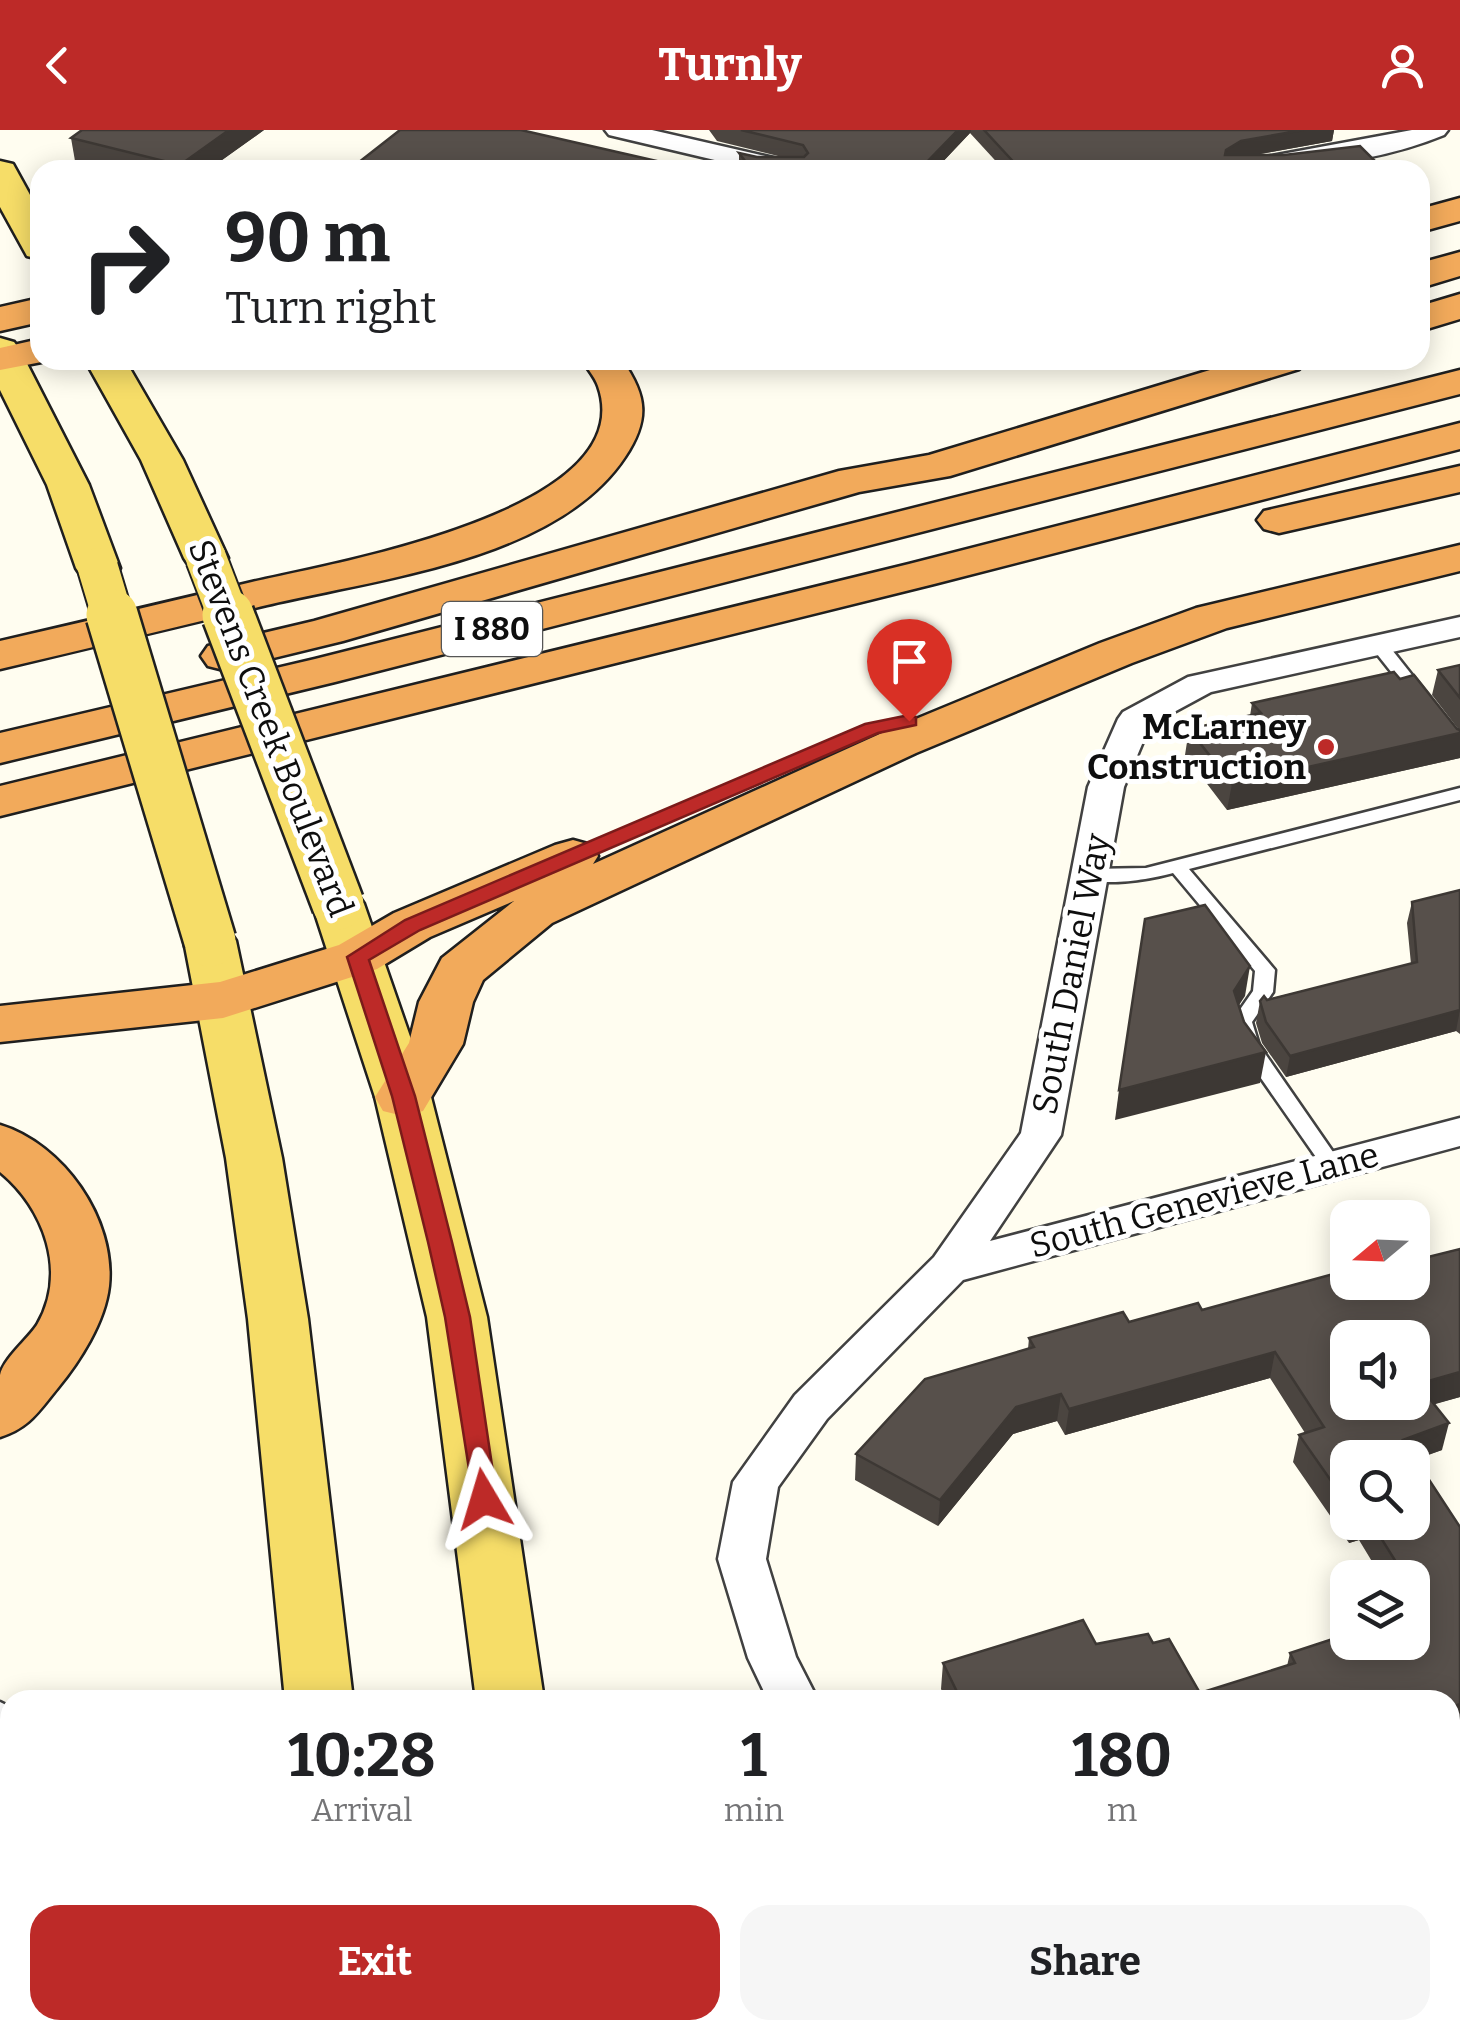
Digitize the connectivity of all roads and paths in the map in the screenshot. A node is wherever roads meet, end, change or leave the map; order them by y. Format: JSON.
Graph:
{"nodes":[{"id":1,"x":618,"y":130,"type":"edge"},
{"id":2,"x":1435,"y":130,"type":"edge"},
{"id":3,"x":748,"y":160,"type":"edge"},
{"id":4,"x":1298,"y":160,"type":"edge"},
{"id":5,"x":0,"y":172,"type":"edge"},
{"id":6,"x":1460,"y":209,"type":"edge"},
{"id":7,"x":1430,"y":218,"type":"edge"},
{"id":8,"x":1460,"y":228,"type":"edge"},
{"id":9,"x":30,"y":229,"type":"edge"},
{"id":10,"x":1430,"y":237,"type":"edge"},
{"id":11,"x":1460,"y":264,"type":"edge"},
{"id":12,"x":1430,"y":273,"type":"edge"},
{"id":13,"x":1460,"y":306,"type":"edge"},
{"id":14,"x":1430,"y":316,"type":"edge"},
{"id":15,"x":30,"y":322,"type":"edge"},
{"id":16,"x":11,"y":345,"type":"edge"},
{"id":17,"x":111,"y":370,"type":"edge"},
{"id":18,"x":609,"y":370,"type":"edge"},
{"id":19,"x":1160,"y":370,"type":"edge"},
{"id":20,"x":1252,"y":370,"type":"edge"},
{"id":21,"x":1460,"y":382,"type":"edge"},
{"id":22,"x":1460,"y":436,"type":"edge"},
{"id":23,"x":1460,"y":479,"type":"edge"},
{"id":24,"x":854,"y":480,"type":"junction"},
{"id":25,"x":1460,"y":558,"type":"edge"},
{"id":26,"x":918,"y":575,"type":"junction"},
{"id":27,"x":1460,"y":627,"type":"edge"},
{"id":28,"x":1379,"y":645,"type":"junction"},
{"id":29,"x":0,"y":655,"type":"edge"},
{"id":30,"x":982,"y":707,"type":"junction"},
{"id":31,"x":1428,"y":707,"type":"edge"},
{"id":32,"x":0,"y":716,"type":"edge"},
{"id":33,"x":0,"y":748,"type":"edge"},
{"id":34,"x":1460,"y":794,"type":"edge"},
{"id":35,"x":0,"y":800,"type":"edge"},
{"id":36,"x":1177,"y":866,"type":"junction"},
{"id":37,"x":1090,"y":875,"type":"junction"},
{"id":38,"x":358,"y":957,"type":"junction"},
{"id":39,"x":223,"y":1000,"type":"junction"},
{"id":40,"x":0,"y":1024,"type":"edge"},
{"id":41,"x":404,"y":1096,"type":"junction"},
{"id":42,"x":1460,"y":1132,"type":"edge"},
{"id":43,"x":0,"y":1145,"type":"edge"},
{"id":44,"x":1332,"y":1166,"type":"junction"},
{"id":45,"x":949,"y":1268,"type":"junction"},
{"id":46,"x":0,"y":1413,"type":"edge"},
{"id":47,"x":318,"y":1690,"type":"edge"},
{"id":48,"x":509,"y":1690,"type":"edge"},
{"id":49,"x":788,"y":1690,"type":"edge"}],
"edges":[{"from":1,"to":3,"type":"street"},
{"from":2,"to":4,"type":"street"},
{"from":5,"to":9,"type":"main road"},
{"from":6,"to":7,"type":"highway"},
{"from":8,"to":10,"type":"highway"},
{"from":11,"to":12,"type":"highway"},
{"from":13,"to":14,"type":"highway"},
{"from":15,"to":16,"type":"highway"},
{"from":16,"to":39,"type":"main road","bridge":true},
{"from":17,"to":38,"type":"main road","name":"Stevens Creek Boulevard","bridge":true},
{"from":18,"to":29,"type":"highway"},
{"from":19,"to":24,"type":"highway"},
{"from":20,"to":24,"type":"highway"},
{"from":21,"to":33,"type":"highway","number":"I 880"},
{"from":22,"to":26,"type":"highway","number":"I 880"},
{"from":23,"to":26,"type":"highway"},
{"from":24,"to":32,"type":"highway"},
{"from":25,"to":30,"type":"highway"},
{"from":26,"to":35,"type":"highway","number":"I 880"},
{"from":27,"to":28,"type":"street","name":"South Daniel Way"},
{"from":28,"to":31,"type":"lane"},
{"from":28,"to":37,"type":"street","name":"South Daniel Way"},
{"from":30,"to":38,"type":"highway"},
{"from":30,"to":41,"type":"highway"},
{"from":34,"to":36,"type":"lane"},
{"from":36,"to":37,"type":"lane"},
{"from":36,"to":44,"type":"lane"},
{"from":37,"to":45,"type":"street","name":"South Daniel Way"},
{"from":38,"to":39,"type":"highway"},
{"from":38,"to":41,"type":"main road","name":"Stevens Creek Boulevard"},
{"from":39,"to":40,"type":"highway"},
{"from":39,"to":47,"type":"main road"},
{"from":41,"to":48,"type":"main road","name":"Stevens Creek Boulevard"},
{"from":42,"to":44,"type":"street","name":"South Genevieve Lane"},
{"from":43,"to":46,"type":"highway"},
{"from":44,"to":45,"type":"street","name":"South Genevieve Lane"},
{"from":45,"to":49,"type":"street","name":"South Daniel Way"}]}
